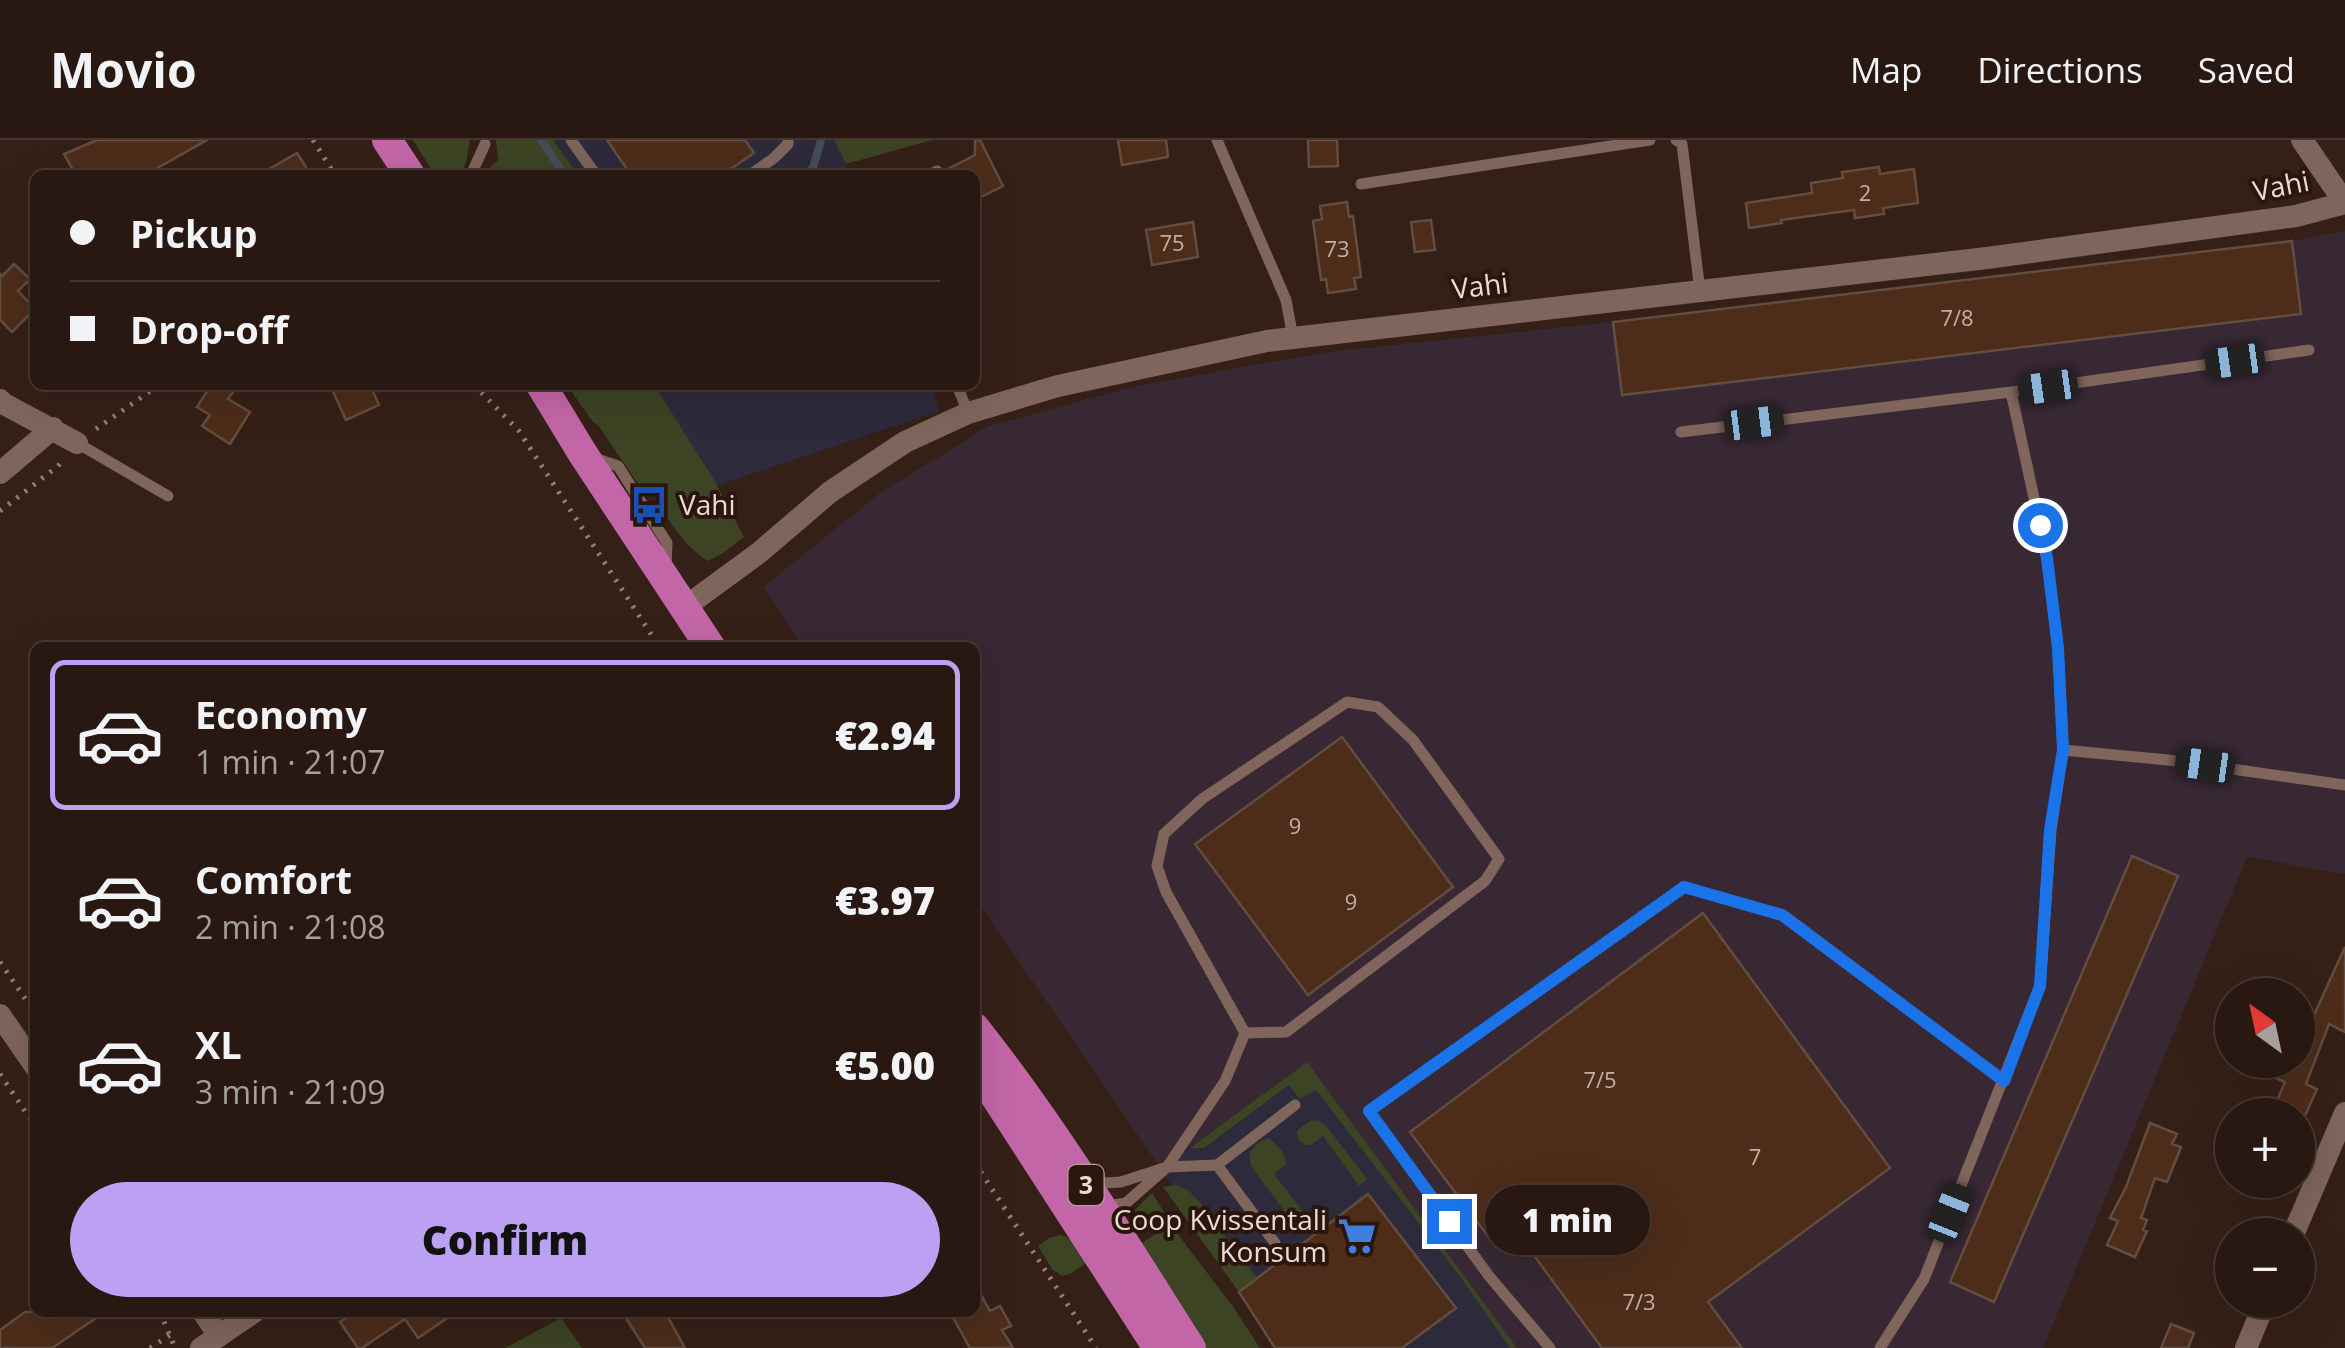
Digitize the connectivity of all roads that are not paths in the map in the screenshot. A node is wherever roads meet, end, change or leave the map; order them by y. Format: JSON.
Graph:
{"nodes":[{"id":1,"x":388,"y":140,"type":"edge"},
{"id":2,"x":571,"y":140,"type":"edge"},
{"id":3,"x":788,"y":140,"type":"edge"},
{"id":4,"x":1218,"y":140,"type":"edge"},
{"id":5,"x":1650,"y":140,"type":"edge"},
{"id":6,"x":1676,"y":140,"type":"edge"},
{"id":7,"x":2302,"y":140,"type":"edge"},
{"id":8,"x":485,"y":144,"type":"dead end"},
{"id":9,"x":407,"y":170,"type":"edge"},
{"id":10,"x":473,"y":170,"type":"edge"},
{"id":11,"x":592,"y":170,"type":"edge"},
{"id":12,"x":757,"y":170,"type":"edge"},
{"id":13,"x":1361,"y":184,"type":"dead end"},
{"id":14,"x":2345,"y":203,"type":"edge"},
{"id":15,"x":1700,"y":291,"type":"junction"},
{"id":16,"x":1293,"y":338,"type":"junction"},
{"id":17,"x":2310,"y":350,"type":"dead end"},
{"id":18,"x":544,"y":390,"type":"edge"},
{"id":19,"x":959,"y":390,"type":"edge"},
{"id":20,"x":2011,"y":392,"type":"junction"},
{"id":21,"x":0,"y":400,"type":"edge"},
{"id":22,"x":968,"y":412,"type":"junction"},
{"id":23,"x":52,"y":428,"type":"junction"},
{"id":24,"x":1681,"y":432,"type":"dead end"},
{"id":25,"x":76,"y":443,"type":"joint"},
{"id":26,"x":0,"y":472,"type":"edge"},
{"id":27,"x":168,"y":496,"type":"dead end"},
{"id":28,"x":685,"y":607,"type":"junction"},
{"id":29,"x":706,"y":642,"type":"edge"},
{"id":30,"x":2063,"y":750,"type":"junction"},
{"id":31,"x":2345,"y":785,"type":"edge"},
{"id":32,"x":0,"y":1015,"type":"edge"},
{"id":33,"x":1245,"y":1033,"type":"junction"},
{"id":34,"x":980,"y":1034,"type":"edge"},
{"id":35,"x":30,"y":1059,"type":"edge"},
{"id":36,"x":980,"y":1073,"type":"edge"},
{"id":37,"x":2004,"y":1081,"type":"junction"},
{"id":38,"x":1295,"y":1105,"type":"dead end"},
{"id":39,"x":2345,"y":1112,"type":"edge"},
{"id":40,"x":1027,"y":1145,"type":"junction"},
{"id":41,"x":1217,"y":1166,"type":"junction"},
{"id":42,"x":1167,"y":1167,"type":"junction"},
{"id":43,"x":1135,"y":1178,"type":"junction"},
{"id":44,"x":1090,"y":1192,"type":"junction"},
{"id":45,"x":2301,"y":1218,"type":"edge"},
{"id":46,"x":1275,"y":1243,"type":"dead end"},
{"id":47,"x":1108,"y":1244,"type":"junction"},
{"id":48,"x":204,"y":1317,"type":"edge"},
{"id":49,"x":247,"y":1317,"type":"edge"},
{"id":50,"x":2258,"y":1318,"type":"edge"},
{"id":51,"x":210,"y":1342,"type":"edge"},
{"id":52,"x":1158,"y":1348,"type":"edge"},
{"id":53,"x":1191,"y":1348,"type":"edge"},
{"id":54,"x":1550,"y":1348,"type":"edge"},
{"id":55,"x":1880,"y":1348,"type":"edge"},
{"id":56,"x":2246,"y":1348,"type":"edge"}],
"edges":[{"from":1,"to":9,"type":"highway"},
{"from":2,"to":11,"type":"lane"},
{"from":3,"to":12,"type":"lane"},
{"from":4,"to":16,"type":"lane"},
{"from":5,"to":13,"type":"lane"},
{"from":6,"to":15,"type":"lane"},
{"from":7,"to":14,"type":"street"},
{"from":8,"to":10,"type":"lane"},
{"from":14,"to":15,"type":"street","name":"Vahi"},
{"from":15,"to":16,"type":"street","name":"Vahi"},
{"from":16,"to":22,"type":"street","name":"Vahi"},
{"from":17,"to":20,"type":"lane"},
{"from":18,"to":28,"type":"highway"},
{"from":19,"to":22,"type":"lane"},
{"from":20,"to":24,"type":"lane"},
{"from":20,"to":30,"type":"lane"},
{"from":21,"to":23,"type":"street"},
{"from":22,"to":28,"type":"street","name":"Vahi"},
{"from":23,"to":25,"type":"street"},
{"from":23,"to":26,"type":"street"},
{"from":25,"to":27,"type":"lane"},
{"from":28,"to":29,"type":"highway"},
{"from":30,"to":31,"type":"lane"},
{"from":30,"to":37,"type":"lane"},
{"from":32,"to":35,"type":"street"},
{"from":33,"to":33,"type":"lane"},
{"from":33,"to":42,"type":"lane"},
{"from":34,"to":44,"type":"highway","number":"3"},
{"from":36,"to":40,"type":"highway","number":"3"},
{"from":37,"to":54,"type":"lane"},
{"from":37,"to":55,"type":"lane"},
{"from":38,"to":41,"type":"lane"},
{"from":39,"to":45,"type":"street"},
{"from":40,"to":44,"type":"lane"},
{"from":40,"to":47,"type":"highway","number":"3"},
{"from":41,"to":42,"type":"lane"},
{"from":41,"to":46,"type":"lane"},
{"from":42,"to":43,"type":"lane"},
{"from":42,"to":44,"type":"lane"},
{"from":43,"to":44,"type":"lane"},
{"from":43,"to":44,"type":"lane"},
{"from":44,"to":47,"type":"highway","number":"3"},
{"from":47,"to":52,"type":"highway","number":"3"},
{"from":47,"to":53,"type":"highway","number":"3"},
{"from":48,"to":51,"type":"street"},
{"from":49,"to":51,"type":"street"},
{"from":50,"to":56,"type":"street"}]}
